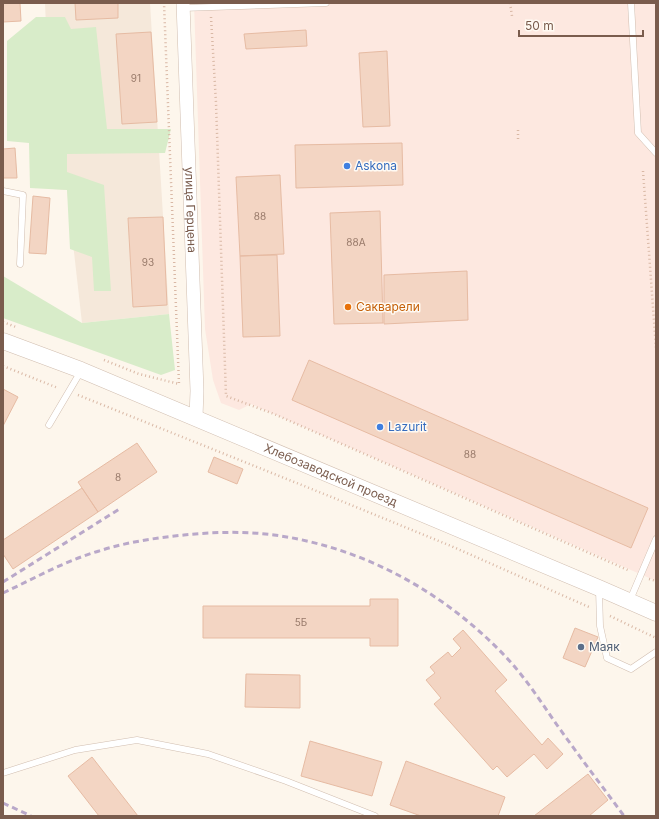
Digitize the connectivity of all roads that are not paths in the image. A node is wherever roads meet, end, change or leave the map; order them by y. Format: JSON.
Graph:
{"nodes":[{"id":1,"x":326,"y":3,"type":"edge"},
{"id":2,"x":631,"y":3,"type":"edge"},
{"id":3,"x":183,"y":6,"type":"edge"},
{"id":4,"x":656,"y":152,"type":"edge"},
{"id":5,"x":3,"y":191,"type":"edge"},
{"id":6,"x":20,"y":264,"type":"dead end"},
{"id":7,"x":3,"y":341,"type":"edge"},
{"id":8,"x":81,"y":370,"type":"junction"},
{"id":9,"x":196,"y":417,"type":"junction"},
{"id":10,"x":49,"y":425,"type":"dead end"},
{"id":11,"x":656,"y":539,"type":"edge"},
{"id":12,"x":599,"y":588,"type":"junction"},
{"id":13,"x":629,"y":601,"type":"junction"},
{"id":14,"x":656,"y":613,"type":"edge"},
{"id":15,"x":656,"y":652,"type":"edge"},
{"id":16,"x":3,"y":773,"type":"edge"},
{"id":17,"x":375,"y":816,"type":"edge"}],
"edges":[{"from":1,"to":3,"type":"lane"},
{"from":2,"to":4,"type":"lane"},
{"from":3,"to":9,"type":"street","name":"улица Герцена"},
{"from":5,"to":6,"type":"lane"},
{"from":7,"to":8,"type":"street","name":"Хлебозаводской проезд"},
{"from":8,"to":9,"type":"street","name":"Хлебозаводской проезд"},
{"from":8,"to":10,"type":"lane"},
{"from":9,"to":12,"type":"street","name":"Хлебозаводской проезд"},
{"from":11,"to":13,"type":"lane"},
{"from":12,"to":13,"type":"street","name":"Хлебозаводской проезд"},
{"from":12,"to":15,"type":"lane"},
{"from":13,"to":14,"type":"street","name":"Хлебозаводской проезд"},
{"from":16,"to":17,"type":"lane"}]}
